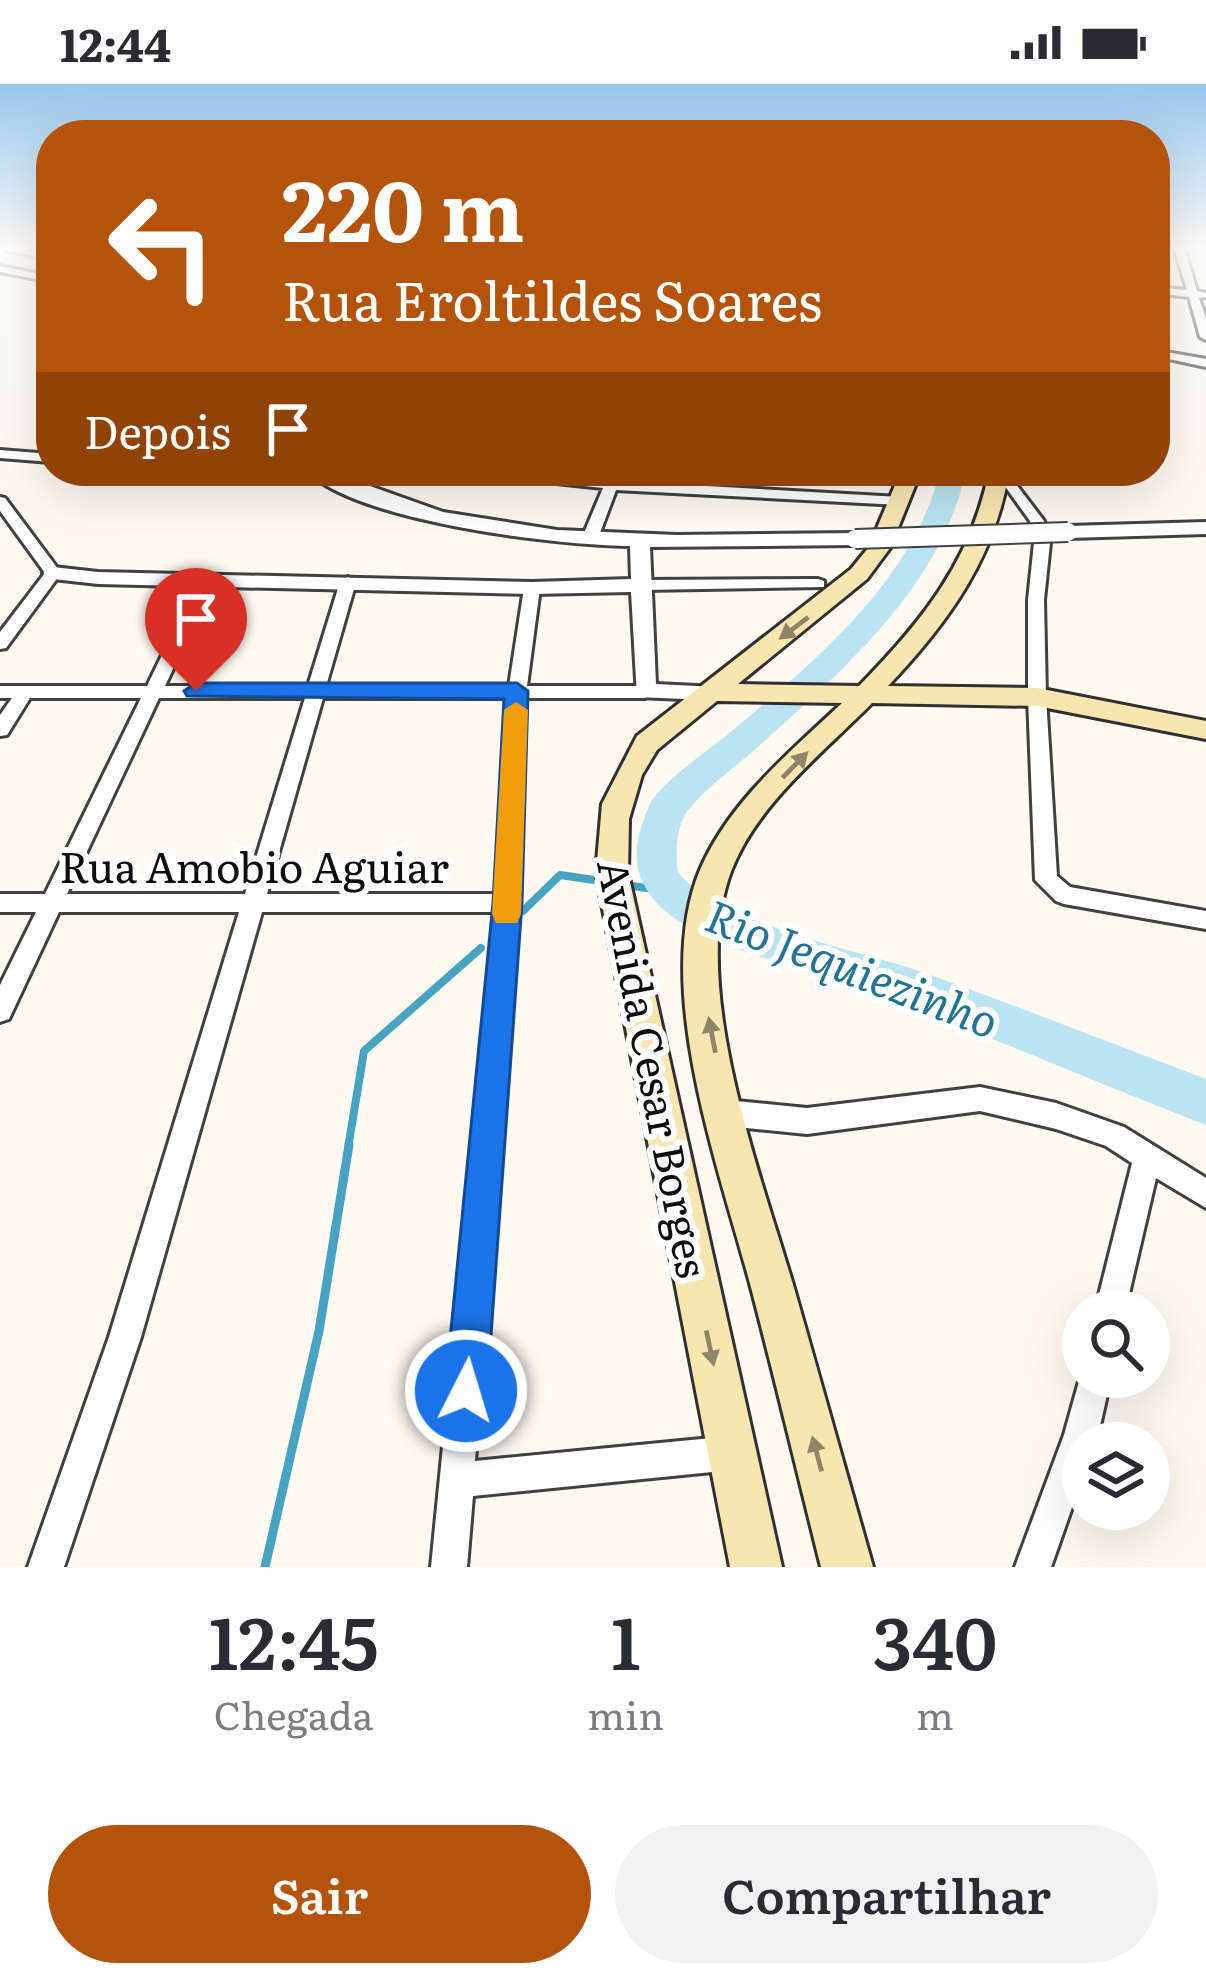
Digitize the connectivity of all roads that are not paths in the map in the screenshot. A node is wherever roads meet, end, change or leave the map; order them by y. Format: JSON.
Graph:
{"nodes":[{"id":1,"x":1170,"y":355,"type":"edge"},
{"id":2,"x":1206,"y":363,"type":"edge"},
{"id":3,"x":0,"y":454,"type":"edge"},
{"id":4,"x":36,"y":457,"type":"edge"},
{"id":5,"x":352,"y":486,"type":"edge"},
{"id":6,"x":606,"y":486,"type":"edge"},
{"id":7,"x":906,"y":486,"type":"edge"},
{"id":8,"x":997,"y":486,"type":"edge"},
{"id":9,"x":1010,"y":486,"type":"edge"},
{"id":10,"x":0,"y":501,"type":"edge"},
{"id":11,"x":1206,"y":528,"type":"edge"},
{"id":12,"x":590,"y":538,"type":"junction"},
{"id":13,"x":640,"y":540,"type":"junction"},
{"id":14,"x":53,"y":573,"type":"junction"},
{"id":15,"x":206,"y":581,"type":"junction"},
{"id":16,"x":348,"y":582,"type":"junction"},
{"id":17,"x":818,"y":584,"type":"dead end"},
{"id":18,"x":642,"y":585,"type":"junction"},
{"id":19,"x":532,"y":588,"type":"junction"},
{"id":20,"x":0,"y":644,"type":"edge"},
{"id":21,"x":156,"y":691,"type":"junction"},
{"id":22,"x":315,"y":691,"type":"junction"},
{"id":23,"x":517,"y":691,"type":"junction"},
{"id":24,"x":0,"y":692,"type":"edge"},
{"id":25,"x":25,"y":692,"type":"junction"},
{"id":26,"x":645,"y":692,"type":"junction"},
{"id":27,"x":708,"y":692,"type":"junction"},
{"id":28,"x":868,"y":692,"type":"junction"},
{"id":29,"x":1037,"y":697,"type":"junction"},
{"id":30,"x":0,"y":730,"type":"edge"},
{"id":31,"x":1206,"y":730,"type":"edge"},
{"id":32,"x":0,"y":903,"type":"edge"},
{"id":33,"x":508,"y":903,"type":"junction"},
{"id":34,"x":53,"y":904,"type":"junction"},
{"id":35,"x":253,"y":906,"type":"junction"},
{"id":36,"x":1206,"y":920,"type":"edge"},
{"id":37,"x":0,"y":1011,"type":"edge"},
{"id":38,"x":726,"y":1113,"type":"junction"},
{"id":39,"x":1147,"y":1157,"type":"junction"},
{"id":40,"x":1206,"y":1194,"type":"edge"},
{"id":41,"x":1115,"y":1290,"type":"edge"},
{"id":42,"x":1090,"y":1398,"type":"edge"},
{"id":43,"x":732,"y":1454,"type":"junction"},
{"id":44,"x":458,"y":1480,"type":"junction"},
{"id":45,"x":46,"y":1567,"type":"edge"},
{"id":46,"x":449,"y":1567,"type":"edge"},
{"id":47,"x":756,"y":1567,"type":"edge"},
{"id":48,"x":847,"y":1567,"type":"edge"},
{"id":49,"x":1033,"y":1567,"type":"edge"}],
"edges":[{"from":1,"to":2,"type":"street"},
{"from":3,"to":4,"type":"street"},
{"from":5,"to":12,"type":"street"},
{"from":6,"to":12,"type":"street"},
{"from":7,"to":27,"type":"main road","name":"Avenida Cesar Borges","one_way":true},
{"from":8,"to":28,"type":"main road","name":"Avenida Cesar Borges"},
{"from":9,"to":29,"type":"street"},
{"from":10,"to":14,"type":"street"},
{"from":11,"to":13,"type":"street","bridge":true},
{"from":12,"to":13,"type":"street"},
{"from":13,"to":18,"type":"street"},
{"from":14,"to":15,"type":"street"},
{"from":14,"to":20,"type":"street"},
{"from":15,"to":16,"type":"street"},
{"from":15,"to":21,"type":"street"},
{"from":16,"to":19,"type":"street"},
{"from":16,"to":22,"type":"street"},
{"from":17,"to":18,"type":"street"},
{"from":18,"to":19,"type":"street"},
{"from":18,"to":26,"type":"street"},
{"from":19,"to":23,"type":"street"},
{"from":21,"to":22,"type":"street"},
{"from":21,"to":25,"type":"street"},
{"from":21,"to":34,"type":"street"},
{"from":22,"to":23,"type":"street"},
{"from":22,"to":35,"type":"street"},
{"from":23,"to":26,"type":"street"},
{"from":23,"to":33,"type":"street"},
{"from":24,"to":25,"type":"street"},
{"from":25,"to":30,"type":"street"},
{"from":26,"to":27,"type":"street"},
{"from":27,"to":28,"type":"main road"},
{"from":27,"to":43,"type":"main road","name":"Avenida Cesar Borges","one_way":true},
{"from":28,"to":29,"type":"main road"},
{"from":38,"to":28,"type":"main road","name":"Avenida Cesar Borges","one_way":true},
{"from":29,"to":31,"type":"main road"},
{"from":29,"to":36,"type":"street"},
{"from":32,"to":34,"type":"street","name":"Rua Amobio Aguiar"},
{"from":33,"to":35,"type":"street","name":"Rua Amobio Aguiar"},
{"from":33,"to":44,"type":"street"},
{"from":34,"to":35,"type":"street","name":"Rua Amobio Aguiar"},
{"from":34,"to":37,"type":"street"},
{"from":35,"to":45,"type":"street"},
{"from":38,"to":39,"type":"street"},
{"from":48,"to":38,"type":"main road","name":"Avenida Cesar Borges","one_way":true},
{"from":39,"to":40,"type":"street"},
{"from":39,"to":41,"type":"street"},
{"from":42,"to":49,"type":"street"},
{"from":43,"to":44,"type":"street"},
{"from":43,"to":47,"type":"main road","name":"Avenida Cesar Borges"},
{"from":44,"to":46,"type":"street"}]}
